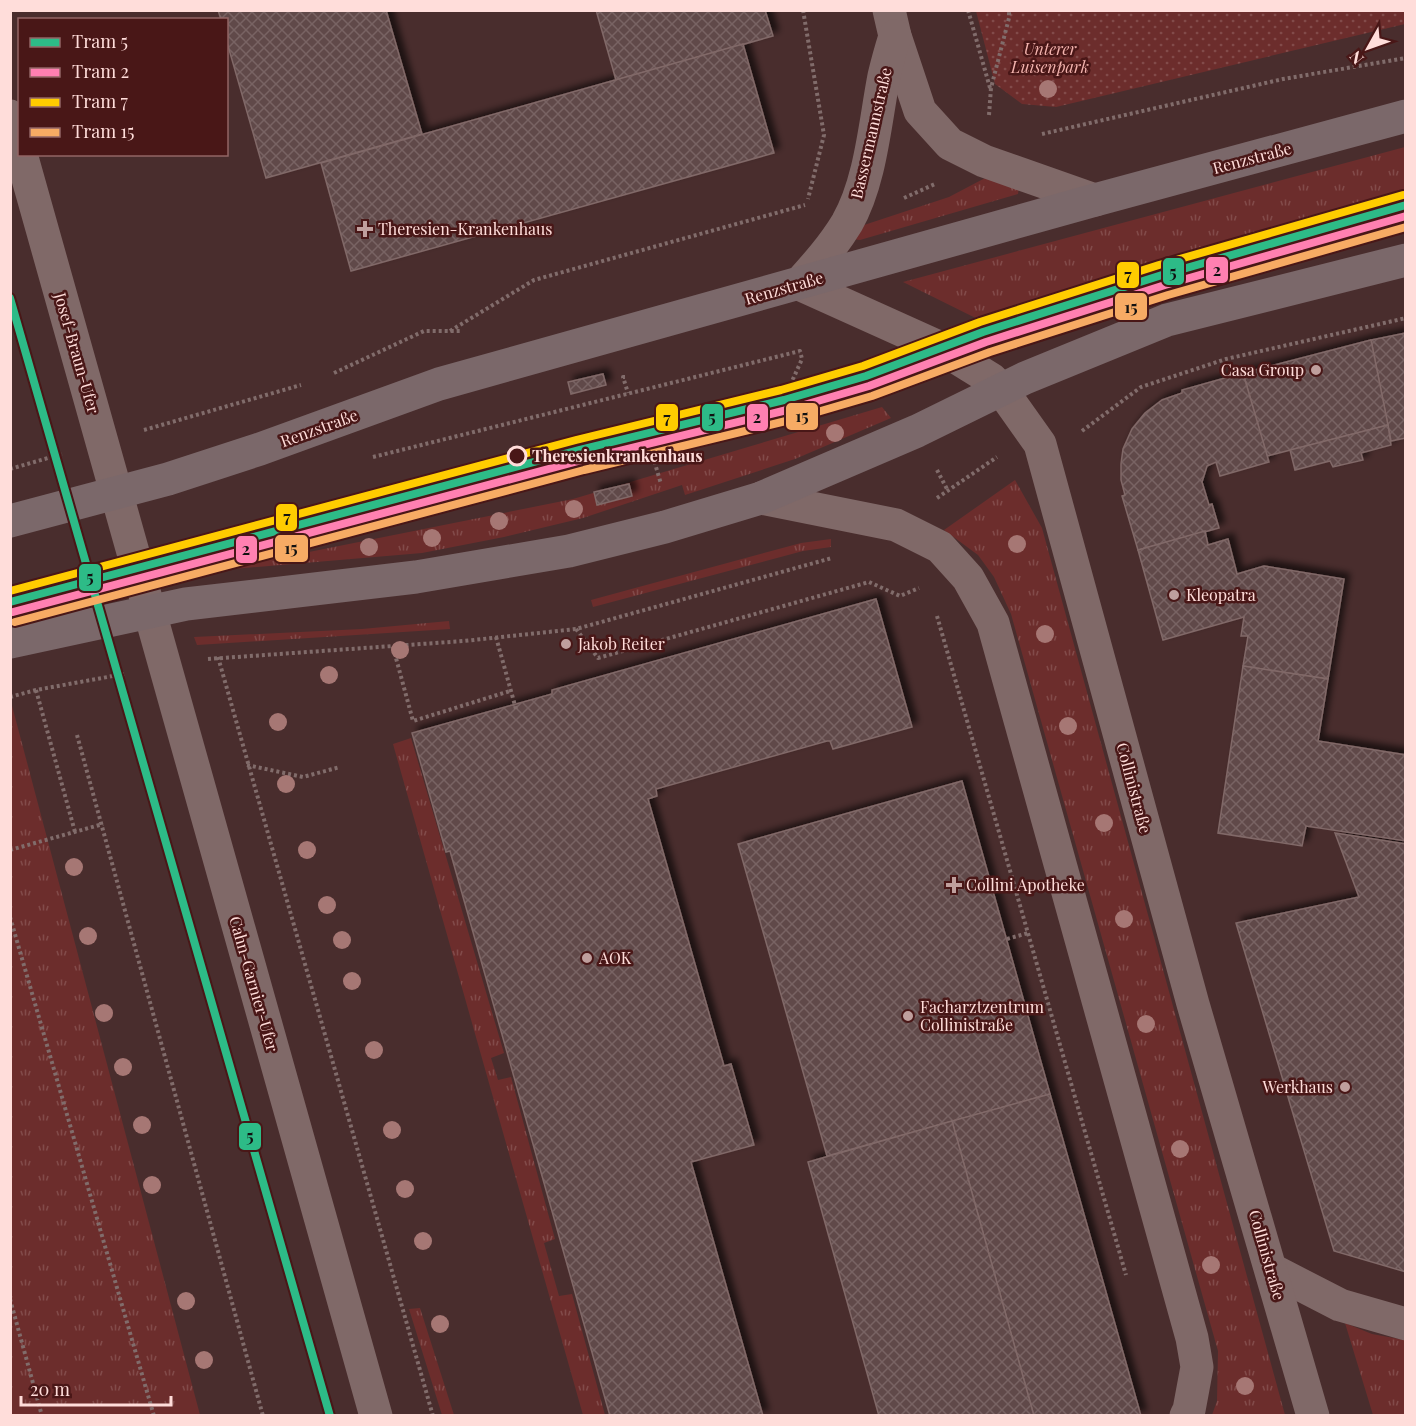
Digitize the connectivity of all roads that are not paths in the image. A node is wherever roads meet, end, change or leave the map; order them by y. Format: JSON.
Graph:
{"nodes":[{"id":1,"x":892,"y":23,"type":"edge"},
{"id":2,"x":10,"y":116,"type":"edge"},
{"id":3,"x":1406,"y":116,"type":"edge"},
{"id":4,"x":18,"y":142,"type":"edge"},
{"id":5,"x":22,"y":156,"type":"edge"},
{"id":6,"x":1095,"y":200,"type":"junction"},
{"id":7,"x":1406,"y":260,"type":"edge"},
{"id":8,"x":799,"y":284,"type":"junction"},
{"id":9,"x":1002,"y":389,"type":"junction"},
{"id":10,"x":760,"y":498,"type":"junction"},
{"id":11,"x":10,"y":521,"type":"edge"},
{"id":12,"x":133,"y":552,"type":"joint"},
{"id":13,"x":10,"y":642,"type":"edge"},
{"id":14,"x":1272,"y":1270,"type":"junction"},
{"id":15,"x":1406,"y":1323,"type":"edge"},
{"id":16,"x":1188,"y":1413,"type":"edge"},
{"id":17,"x":376,"y":1416,"type":"edge"},
{"id":18,"x":1313,"y":1416,"type":"edge"}],
"edges":[{"from":1,"to":6,"type":"street","name":"Bassermannstraße"},
{"from":1,"to":8,"type":"street","name":"Bassermannstraße"},
{"from":2,"to":4,"type":"street"},
{"from":3,"to":6,"type":"main road","name":"Renzstraße"},
{"from":5,"to":12,"type":"street","name":"Josef-Braun-Ufer"},
{"from":6,"to":8,"type":"main road","name":"Renzstraße"},
{"from":7,"to":9,"type":"main road"},
{"from":8,"to":9,"type":"street","name":"Collinistraße"},
{"from":8,"to":11,"type":"main road","name":"Renzstraße"},
{"from":9,"to":10,"type":"main road"},
{"from":9,"to":14,"type":"street","name":"Collinistraße"},
{"from":10,"to":13,"type":"main road"},
{"from":10,"to":16,"type":"street"},
{"from":12,"to":17,"type":"street","name":"Cahn-Garnier-Ufer"},
{"from":14,"to":15,"type":"street"},
{"from":14,"to":18,"type":"street","name":"Collinistraße"}]}
